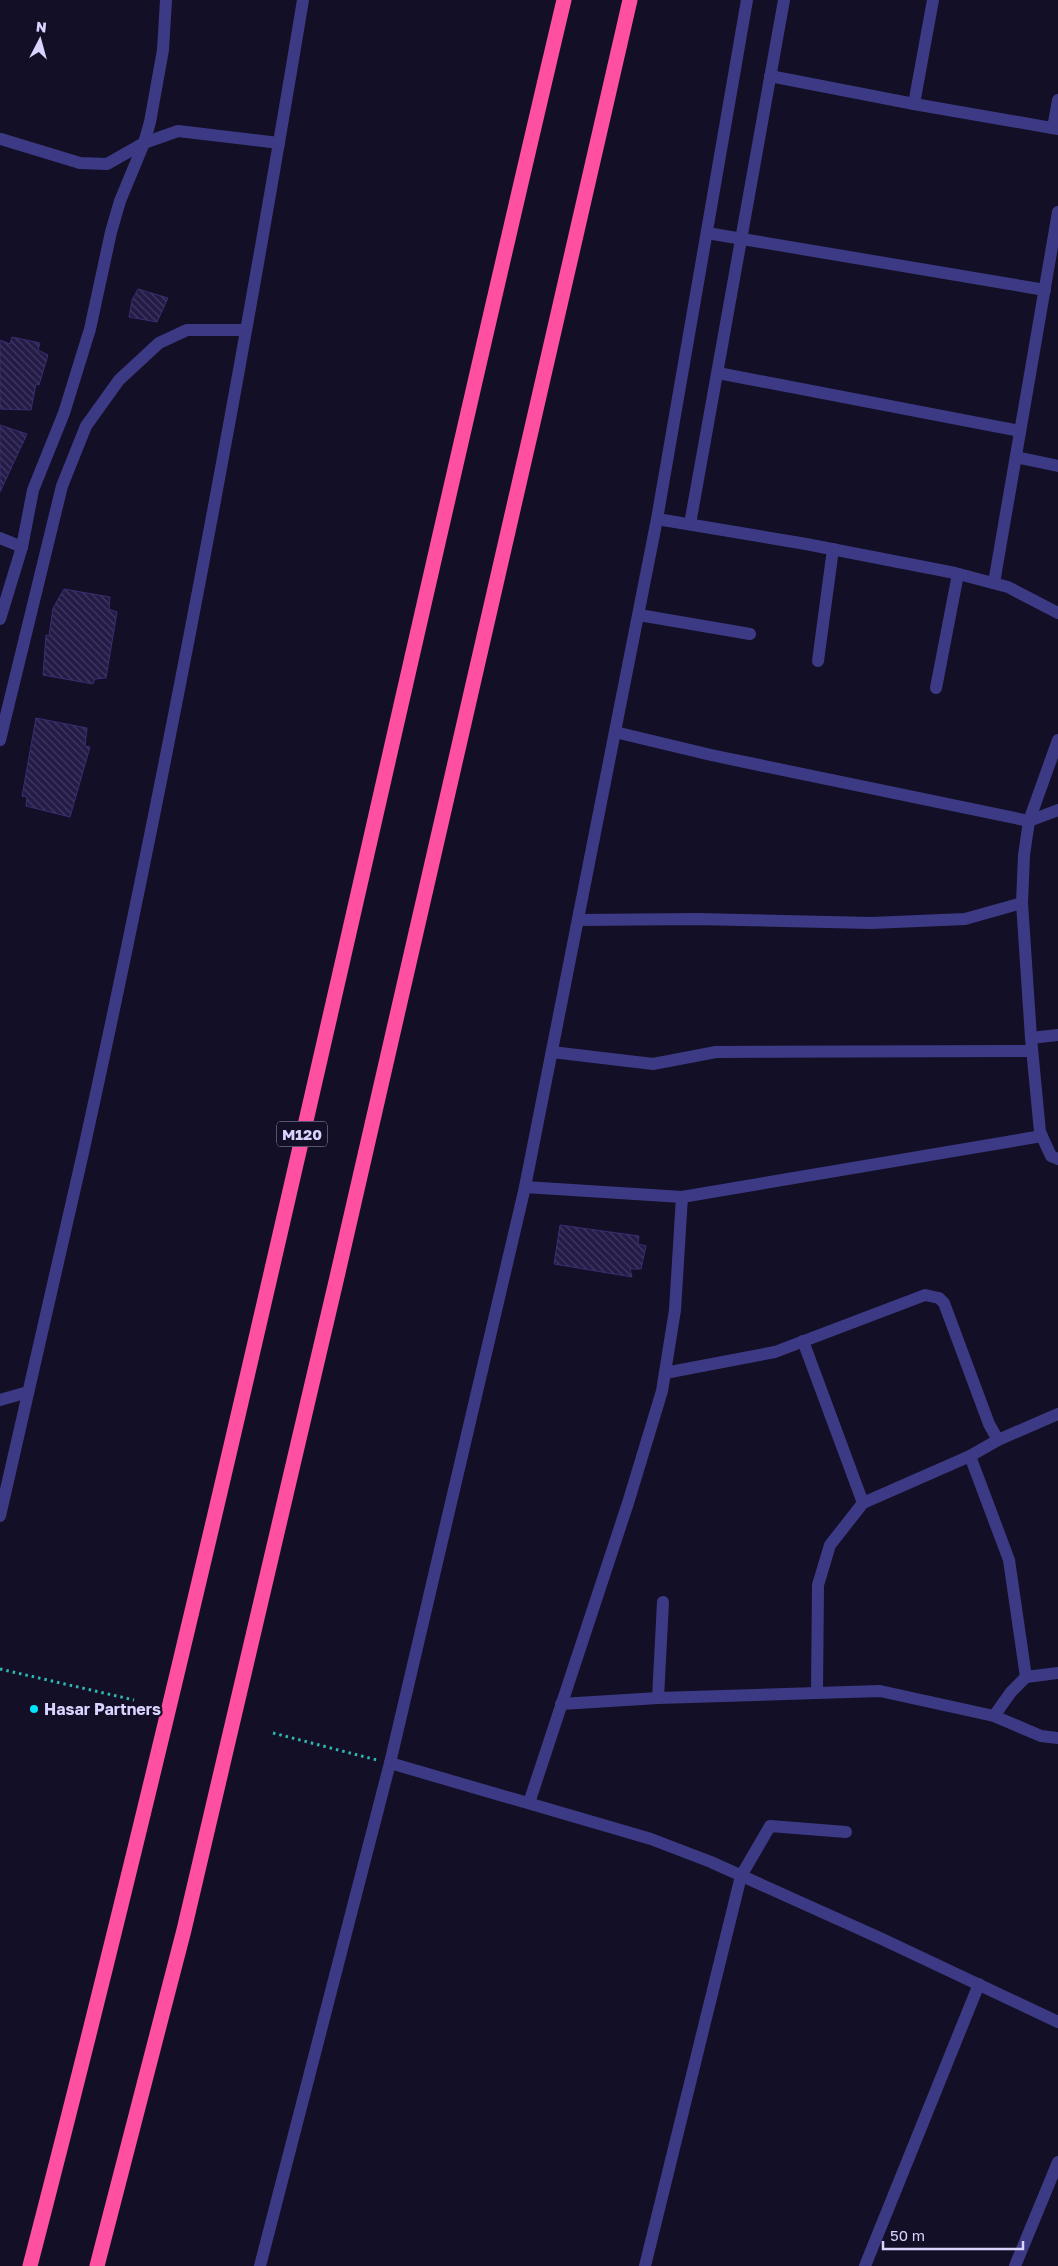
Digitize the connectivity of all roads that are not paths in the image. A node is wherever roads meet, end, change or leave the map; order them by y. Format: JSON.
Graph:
{"nodes":[{"id":1,"x":166,"y":0,"type":"edge"},
{"id":2,"x":303,"y":0,"type":"edge"},
{"id":3,"x":564,"y":0,"type":"edge"},
{"id":4,"x":630,"y":0,"type":"edge"},
{"id":5,"x":747,"y":0,"type":"edge"},
{"id":6,"x":784,"y":0,"type":"edge"},
{"id":7,"x":933,"y":0,"type":"edge"},
{"id":8,"x":770,"y":76,"type":"junction"},
{"id":9,"x":1058,"y":100,"type":"edge"},
{"id":10,"x":914,"y":104,"type":"junction"},
{"id":11,"x":1055,"y":129,"type":"edge"},
{"id":12,"x":1,"y":139,"type":"edge"},
{"id":13,"x":144,"y":143,"type":"junction"},
{"id":14,"x":279,"y":143,"type":"junction"},
{"id":15,"x":1058,"y":212,"type":"edge"},
{"id":16,"x":707,"y":233,"type":"junction"},
{"id":17,"x":741,"y":239,"type":"junction"},
{"id":18,"x":1044,"y":290,"type":"junction"},
{"id":19,"x":246,"y":330,"type":"junction"},
{"id":20,"x":718,"y":373,"type":"junction"},
{"id":21,"x":1020,"y":430,"type":"junction"},
{"id":22,"x":1016,"y":457,"type":"junction"},
{"id":23,"x":1058,"y":466,"type":"edge"},
{"id":24,"x":658,"y":519,"type":"junction"},
{"id":25,"x":690,"y":524,"type":"junction"},
{"id":26,"x":0,"y":538,"type":"edge"},
{"id":27,"x":22,"y":547,"type":"junction"},
{"id":28,"x":833,"y":549,"type":"junction"},
{"id":29,"x":958,"y":574,"type":"junction"},
{"id":30,"x":994,"y":583,"type":"junction"},
{"id":31,"x":1058,"y":613,"type":"edge"},
{"id":32,"x":638,"y":615,"type":"junction"},
{"id":33,"x":0,"y":619,"type":"edge"},
{"id":34,"x":750,"y":634,"type":"dead end"},
{"id":35,"x":818,"y":661,"type":"dead end"},
{"id":36,"x":936,"y":688,"type":"dead end"},
{"id":37,"x":615,"y":732,"type":"junction"},
{"id":38,"x":0,"y":740,"type":"edge"},
{"id":39,"x":1058,"y":740,"type":"edge"},
{"id":40,"x":1058,"y":810,"type":"edge"},
{"id":41,"x":1029,"y":821,"type":"junction"},
{"id":42,"x":1022,"y":903,"type":"junction"},
{"id":43,"x":578,"y":920,"type":"junction"},
{"id":44,"x":1058,"y":1035,"type":"edge"},
{"id":45,"x":1031,"y":1038,"type":"junction"},
{"id":46,"x":1032,"y":1051,"type":"junction"},
{"id":47,"x":552,"y":1052,"type":"junction"},
{"id":48,"x":1042,"y":1136,"type":"junction"},
{"id":49,"x":1058,"y":1159,"type":"edge"},
{"id":50,"x":525,"y":1187,"type":"junction"},
{"id":51,"x":682,"y":1197,"type":"junction"},
{"id":52,"x":803,"y":1340,"type":"junction"},
{"id":53,"x":665,"y":1373,"type":"junction"},
{"id":54,"x":28,"y":1392,"type":"junction"},
{"id":55,"x":0,"y":1400,"type":"edge"},
{"id":56,"x":1058,"y":1414,"type":"edge"},
{"id":57,"x":998,"y":1440,"type":"junction"},
{"id":58,"x":970,"y":1456,"type":"junction"},
{"id":59,"x":863,"y":1503,"type":"junction"},
{"id":60,"x":0,"y":1516,"type":"edge"},
{"id":61,"x":663,"y":1602,"type":"dead end"},
{"id":62,"x":1058,"y":1673,"type":"edge"},
{"id":63,"x":1026,"y":1677,"type":"junction"},
{"id":64,"x":817,"y":1692,"type":"junction"},
{"id":65,"x":658,"y":1698,"type":"junction"},
{"id":66,"x":561,"y":1704,"type":"junction"},
{"id":67,"x":994,"y":1716,"type":"junction"},
{"id":68,"x":1058,"y":1738,"type":"edge"},
{"id":69,"x":390,"y":1763,"type":"junction"},
{"id":70,"x":529,"y":1803,"type":"junction"},
{"id":71,"x":846,"y":1832,"type":"dead end"},
{"id":72,"x":742,"y":1876,"type":"junction"},
{"id":73,"x":979,"y":1984,"type":"junction"},
{"id":74,"x":1058,"y":2022,"type":"edge"},
{"id":75,"x":1058,"y":2162,"type":"edge"},
{"id":76,"x":30,"y":2266,"type":"edge"},
{"id":77,"x":97,"y":2266,"type":"edge"},
{"id":78,"x":260,"y":2266,"type":"edge"},
{"id":79,"x":645,"y":2266,"type":"edge"},
{"id":80,"x":865,"y":2266,"type":"edge"},
{"id":81,"x":1015,"y":2266,"type":"edge"}],
"edges":[{"from":1,"to":13,"type":"street"},
{"from":2,"to":14,"type":"street"},
{"from":3,"to":76,"type":"highway","number":"M120"},
{"from":4,"to":77,"type":"highway"},
{"from":5,"to":16,"type":"street"},
{"from":6,"to":8,"type":"street"},
{"from":7,"to":10,"type":"street"},
{"from":8,"to":10,"type":"street"},
{"from":8,"to":17,"type":"street"},
{"from":9,"to":11,"type":"street"},
{"from":10,"to":11,"type":"street"},
{"from":12,"to":13,"type":"street"},
{"from":13,"to":14,"type":"street"},
{"from":13,"to":27,"type":"street"},
{"from":14,"to":19,"type":"street"},
{"from":15,"to":18,"type":"street"},
{"from":16,"to":17,"type":"street"},
{"from":16,"to":24,"type":"street"},
{"from":17,"to":18,"type":"street"},
{"from":17,"to":20,"type":"street"},
{"from":18,"to":21,"type":"street"},
{"from":19,"to":38,"type":"street"},
{"from":19,"to":54,"type":"street"},
{"from":20,"to":21,"type":"street"},
{"from":20,"to":25,"type":"street"},
{"from":21,"to":22,"type":"street"},
{"from":22,"to":23,"type":"street"},
{"from":22,"to":30,"type":"street"},
{"from":24,"to":25,"type":"street"},
{"from":24,"to":32,"type":"street"},
{"from":25,"to":28,"type":"street"},
{"from":26,"to":27,"type":"street"},
{"from":27,"to":33,"type":"street"},
{"from":28,"to":29,"type":"street"},
{"from":28,"to":35,"type":"street"},
{"from":29,"to":30,"type":"street"},
{"from":29,"to":36,"type":"street"},
{"from":30,"to":31,"type":"street"},
{"from":32,"to":34,"type":"street"},
{"from":32,"to":37,"type":"street"},
{"from":37,"to":41,"type":"street"},
{"from":37,"to":43,"type":"street"},
{"from":39,"to":41,"type":"street"},
{"from":40,"to":41,"type":"street"},
{"from":41,"to":42,"type":"street"},
{"from":42,"to":43,"type":"street"},
{"from":42,"to":45,"type":"street"},
{"from":43,"to":47,"type":"street"},
{"from":44,"to":45,"type":"street"},
{"from":45,"to":46,"type":"street"},
{"from":46,"to":47,"type":"street"},
{"from":46,"to":48,"type":"street"},
{"from":47,"to":50,"type":"street"},
{"from":48,"to":49,"type":"street"},
{"from":48,"to":51,"type":"street"},
{"from":50,"to":51,"type":"street"},
{"from":50,"to":69,"type":"street"},
{"from":51,"to":53,"type":"street"},
{"from":52,"to":53,"type":"street"},
{"from":52,"to":57,"type":"street"},
{"from":52,"to":59,"type":"street"},
{"from":53,"to":66,"type":"street"},
{"from":54,"to":55,"type":"street"},
{"from":54,"to":60,"type":"street"},
{"from":56,"to":57,"type":"street"},
{"from":57,"to":58,"type":"street"},
{"from":58,"to":59,"type":"street"},
{"from":58,"to":63,"type":"street"},
{"from":59,"to":64,"type":"street"},
{"from":61,"to":65,"type":"street"},
{"from":62,"to":63,"type":"street"},
{"from":63,"to":67,"type":"street"},
{"from":64,"to":65,"type":"street"},
{"from":64,"to":67,"type":"street"},
{"from":65,"to":66,"type":"street"},
{"from":66,"to":70,"type":"street"},
{"from":67,"to":68,"type":"street"},
{"from":69,"to":70,"type":"street"},
{"from":69,"to":78,"type":"street"},
{"from":70,"to":72,"type":"street"},
{"from":71,"to":72,"type":"street"},
{"from":72,"to":73,"type":"street"},
{"from":72,"to":79,"type":"street"},
{"from":73,"to":74,"type":"street"},
{"from":73,"to":80,"type":"street"},
{"from":75,"to":81,"type":"street"}]}
